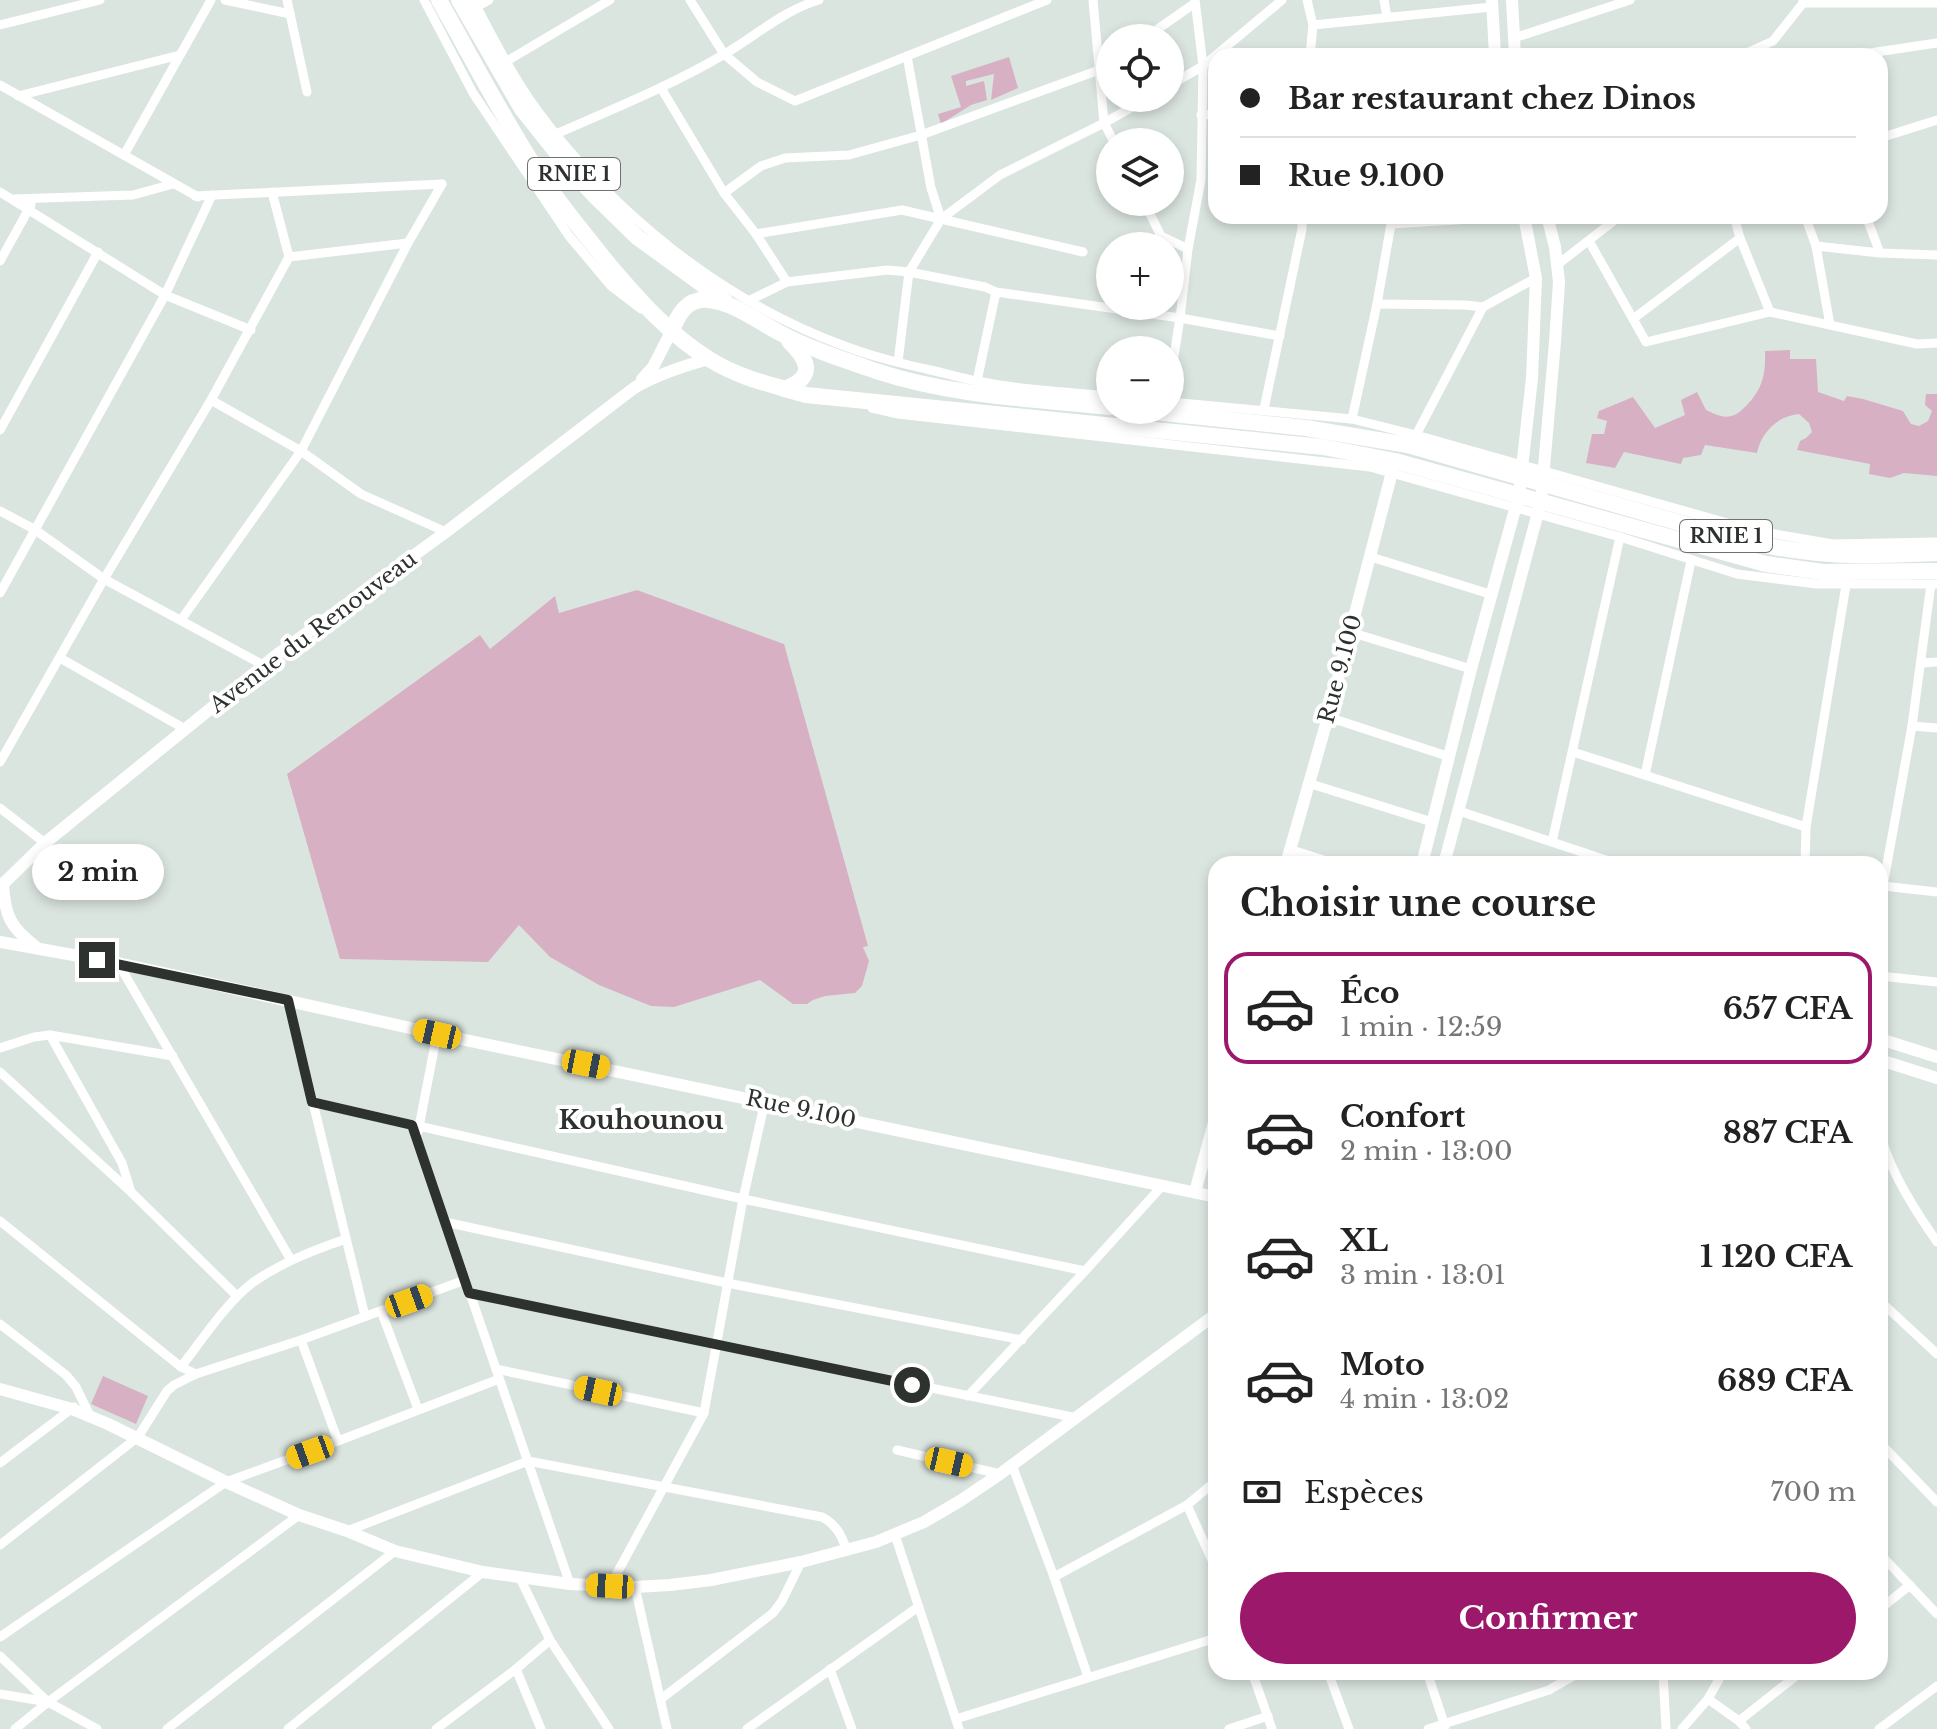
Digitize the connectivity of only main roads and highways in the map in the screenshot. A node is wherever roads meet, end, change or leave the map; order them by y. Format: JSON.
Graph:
{"nodes":[{"id":1,"x":439,"y":0,"type":"edge"},
{"id":2,"x":459,"y":0,"type":"edge"},
{"id":3,"x":733,"y":307,"type":"junction"},
{"id":4,"x":671,"y":332,"type":"junction"},
{"id":5,"x":783,"y":334,"type":"junction"},
{"id":6,"x":784,"y":389,"type":"junction"},
{"id":7,"x":1096,"y":406,"type":"edge"},
{"id":8,"x":1184,"y":415,"type":"edge"},
{"id":9,"x":1937,"y":553,"type":"edge"},
{"id":10,"x":1935,"y":579,"type":"edge"}],
"edges":[{"from":1,"to":4,"type":"highway","number":"RNIE 1"},
{"from":2,"to":3,"type":"highway","number":"RNIE 1"},
{"from":3,"to":4,"type":"highway"},
{"from":3,"to":5,"type":"highway","number":"RNIE 1"},
{"from":4,"to":6,"type":"highway","number":"RNIE 1"},
{"from":5,"to":6,"type":"highway"},
{"from":5,"to":7,"type":"highway","number":"RNIE 1"},
{"from":6,"to":10,"type":"highway","number":"RNIE 1"},
{"from":8,"to":9,"type":"highway","number":"RNIE 1"}]}
